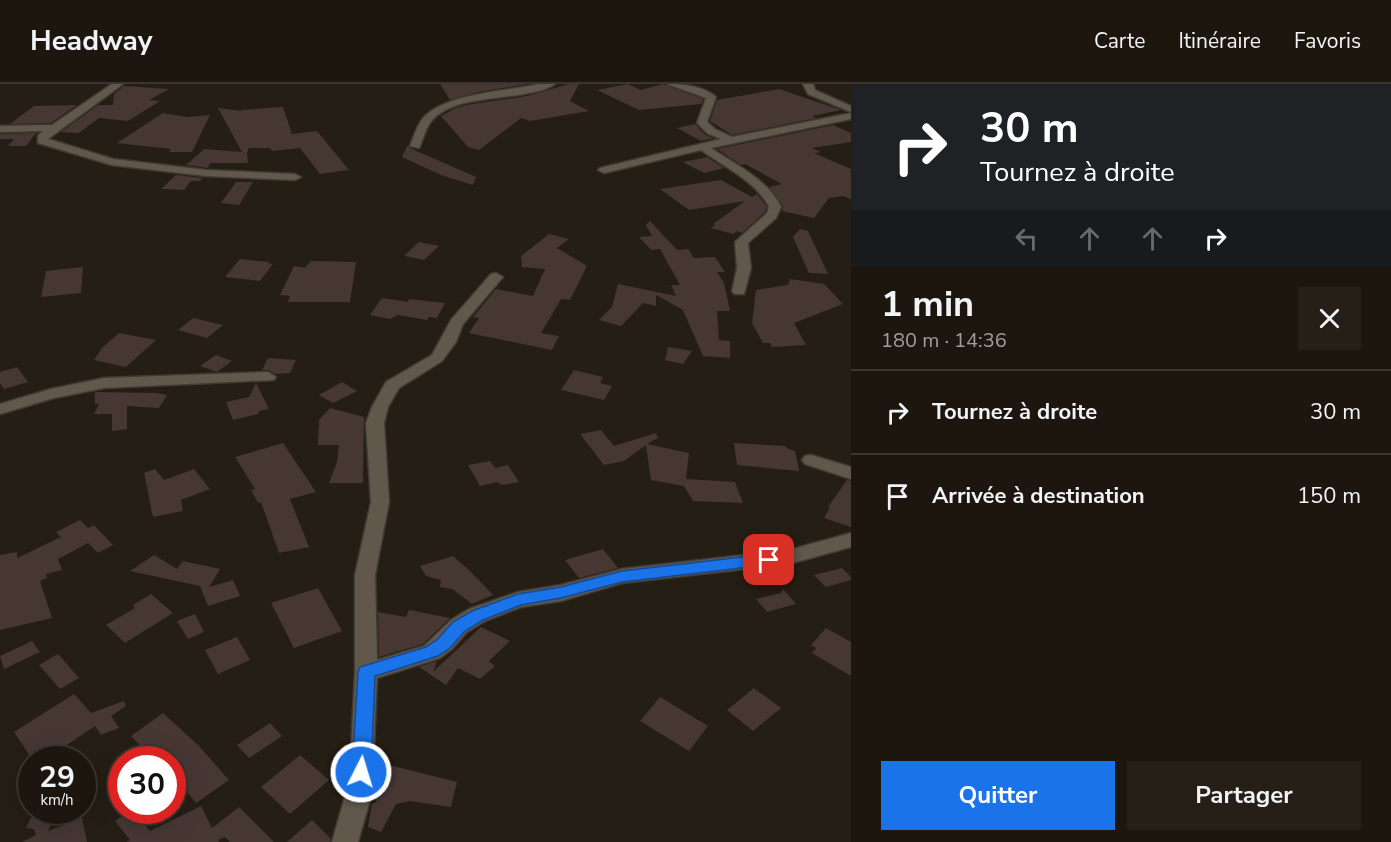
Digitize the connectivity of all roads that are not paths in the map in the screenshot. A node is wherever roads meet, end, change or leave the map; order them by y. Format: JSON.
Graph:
{"nodes":[{"id":1,"x":118,"y":84,"type":"edge"},
{"id":2,"x":550,"y":84,"type":"edge"},
{"id":3,"x":672,"y":84,"type":"edge"},
{"id":4,"x":808,"y":84,"type":"edge"},
{"id":5,"x":850,"y":115,"type":"edge"},
{"id":6,"x":54,"y":128,"type":"junction"},
{"id":7,"x":0,"y":129,"type":"edge"},
{"id":8,"x":731,"y":140,"type":"junction"},
{"id":9,"x":415,"y":146,"type":"dead end"},
{"id":10,"x":702,"y":146,"type":"junction"},
{"id":11,"x":604,"y":170,"type":"dead end"},
{"id":12,"x":295,"y":177,"type":"dead end"},
{"id":13,"x":496,"y":277,"type":"dead end"},
{"id":14,"x":739,"y":291,"type":"dead end"},
{"id":15,"x":268,"y":377,"type":"dead end"},
{"id":16,"x":0,"y":409,"type":"edge"},
{"id":17,"x":811,"y":460,"type":"dead end"},
{"id":18,"x":851,"y":473,"type":"edge"},
{"id":19,"x":851,"y":540,"type":"edge"},
{"id":20,"x":366,"y":672,"type":"junction"},
{"id":21,"x":345,"y":842,"type":"edge"}],
"edges":[{"from":1,"to":6,"type":"street"},
{"from":2,"to":9,"type":"street"},
{"from":3,"to":8,"type":"street"},
{"from":4,"to":5,"type":"street"},
{"from":5,"to":8,"type":"street"},
{"from":6,"to":7,"type":"street"},
{"from":6,"to":12,"type":"street"},
{"from":8,"to":10,"type":"street"},
{"from":10,"to":11,"type":"street"},
{"from":10,"to":14,"type":"street"},
{"from":13,"to":20,"type":"street"},
{"from":15,"to":16,"type":"street"},
{"from":17,"to":18,"type":"street"},
{"from":19,"to":20,"type":"street"},
{"from":20,"to":21,"type":"street"}]}
